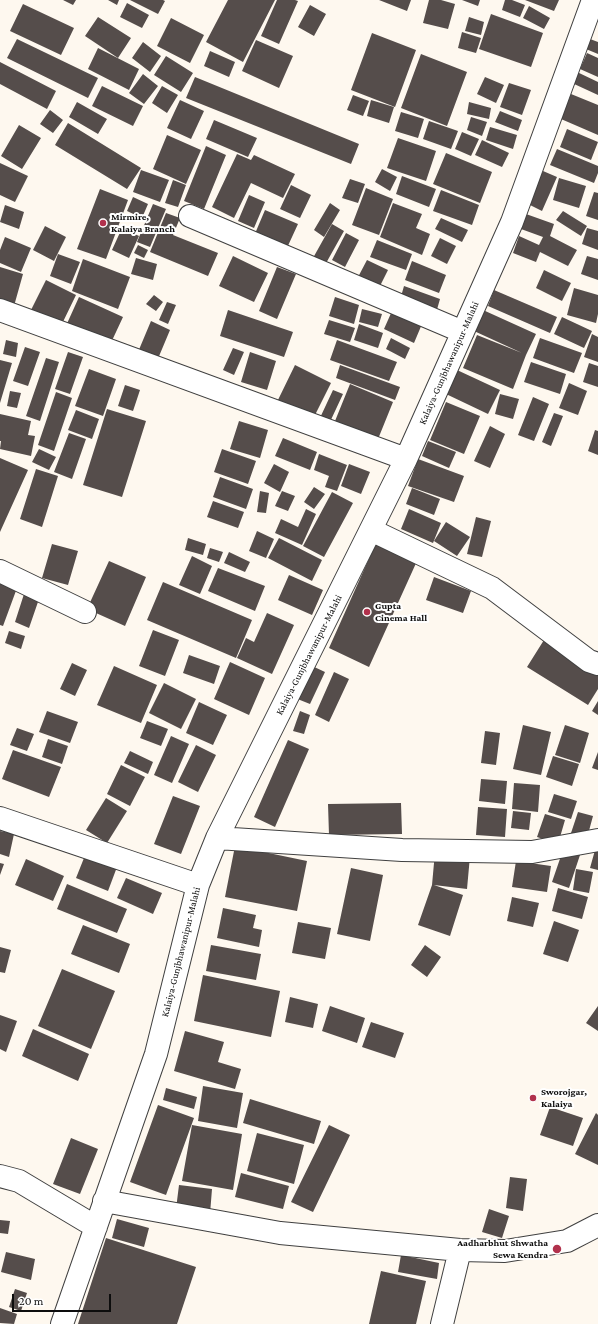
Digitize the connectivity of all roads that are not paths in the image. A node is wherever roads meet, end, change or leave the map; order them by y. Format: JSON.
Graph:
{"nodes":[{"id":1,"x":593,"y":0,"type":"edge"},
{"id":2,"x":190,"y":216,"type":"dead end"},
{"id":3,"x":0,"y":310,"type":"edge"},
{"id":4,"x":463,"y":332,"type":"junction"},
{"id":5,"x":406,"y":459,"type":"junction"},
{"id":6,"x":371,"y":530,"type":"junction"},
{"id":7,"x":0,"y":571,"type":"edge"},
{"id":8,"x":85,"y":612,"type":"dead end"},
{"id":9,"x":598,"y":664,"type":"edge"},
{"id":10,"x":0,"y":818,"type":"edge"},
{"id":11,"x":217,"y":838,"type":"junction"},
{"id":12,"x":598,"y":840,"type":"edge"},
{"id":13,"x":198,"y":885,"type":"junction"},
{"id":14,"x":0,"y":1176,"type":"edge"},
{"id":15,"x":104,"y":1201,"type":"junction"},
{"id":16,"x":598,"y":1224,"type":"edge"},
{"id":17,"x":96,"y":1227,"type":"junction"},
{"id":18,"x":460,"y":1250,"type":"junction"},
{"id":19,"x":62,"y":1324,"type":"edge"},
{"id":20,"x":442,"y":1324,"type":"edge"}],
"edges":[{"from":1,"to":4,"type":"street","name":"Kalaiya-Gunjbhawanipur-Malahi"},
{"from":2,"to":4,"type":"street"},
{"from":3,"to":5,"type":"street"},
{"from":4,"to":5,"type":"street","name":"Kalaiya-Gunjbhawanipur-Malahi"},
{"from":5,"to":6,"type":"street","name":"Kalaiya-Gunjbhawanipur-Malahi"},
{"from":6,"to":9,"type":"street"},
{"from":6,"to":11,"type":"street","name":"Kalaiya-Gunjbhawanipur-Malahi"},
{"from":7,"to":8,"type":"street"},
{"from":10,"to":13,"type":"street"},
{"from":11,"to":12,"type":"street"},
{"from":11,"to":13,"type":"street","name":"Kalaiya-Gunjbhawanipur-Malahi"},
{"from":13,"to":15,"type":"street","name":"Kalaiya-Gunjbhawanipur-Malahi"},
{"from":14,"to":17,"type":"street"},
{"from":15,"to":17,"type":"street","name":"Kalaiya-Gunjbhawanipur-Malahi"},
{"from":15,"to":18,"type":"street"},
{"from":16,"to":18,"type":"street"},
{"from":17,"to":19,"type":"street","name":"Kalaiya-Gunjbhawanipur-Malahi"},
{"from":18,"to":20,"type":"street"}]}
